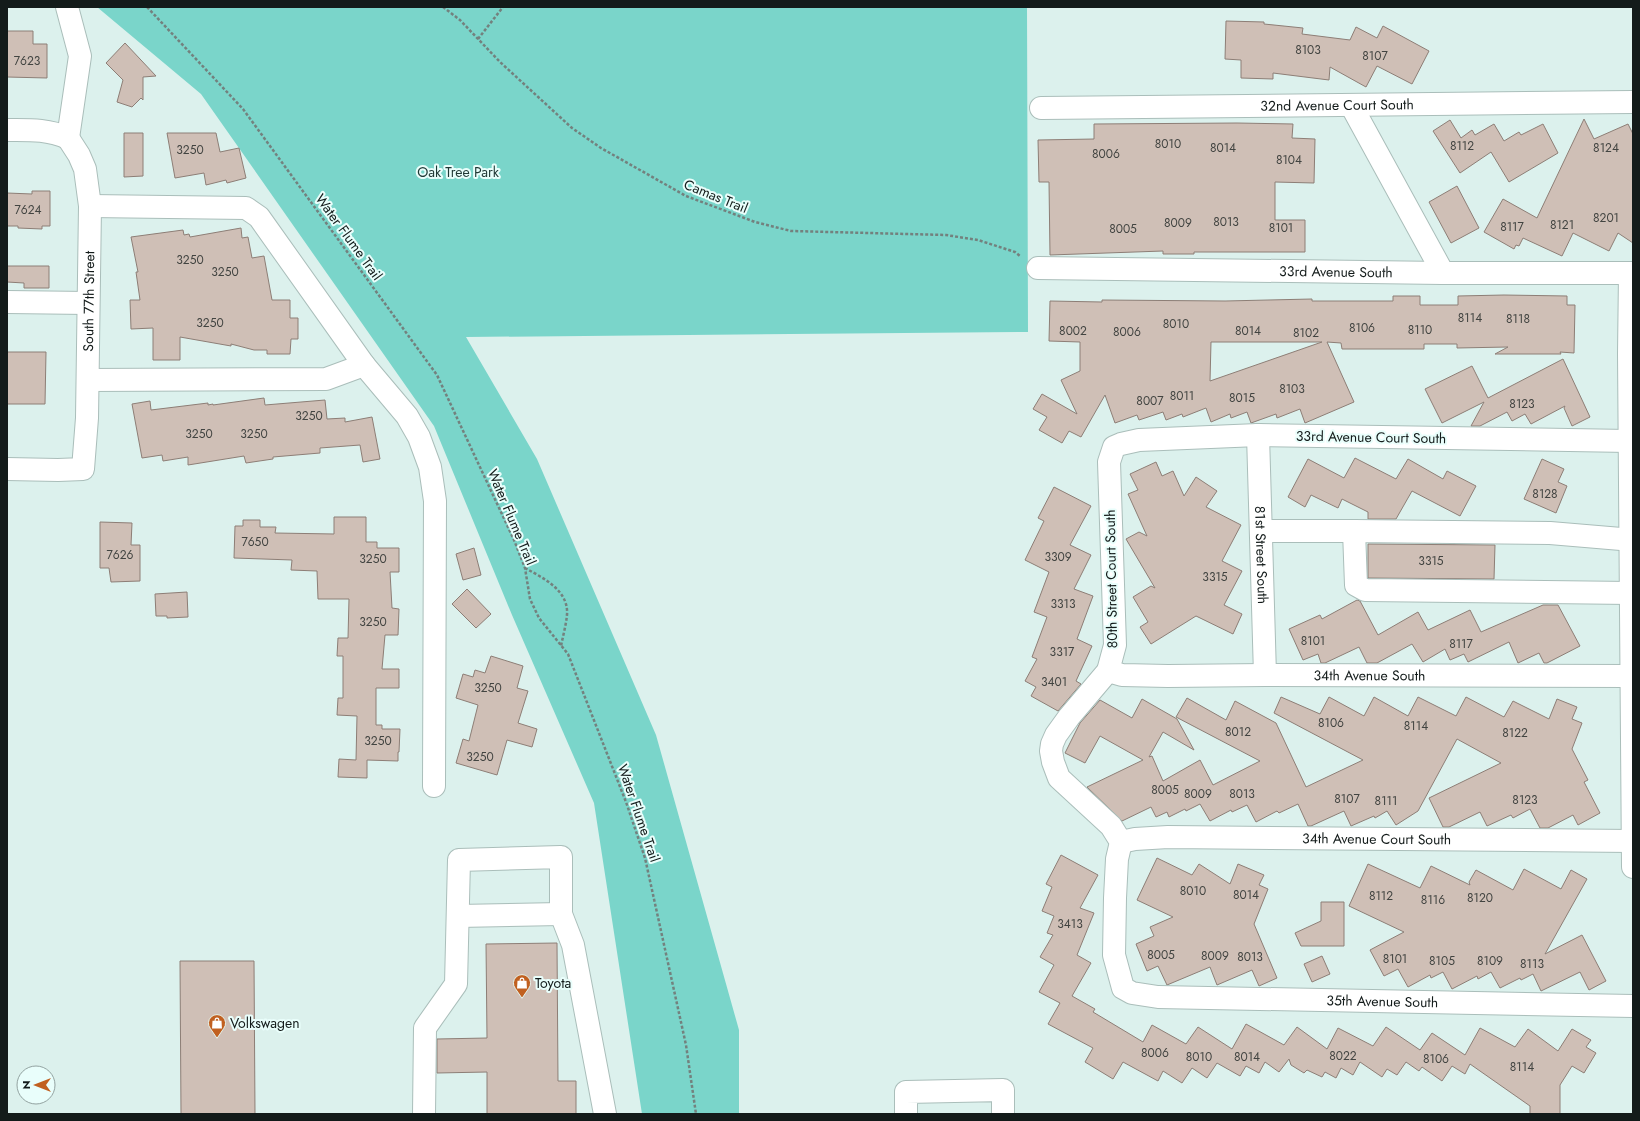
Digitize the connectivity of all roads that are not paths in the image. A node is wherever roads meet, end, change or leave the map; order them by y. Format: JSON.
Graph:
{"nodes":[{"id":1,"x":67,"y":7,"type":"edge"},
{"id":2,"x":1633,"y":102,"type":"edge"},
{"id":3,"x":1351,"y":104,"type":"junction"},
{"id":4,"x":1041,"y":108,"type":"dead end"},
{"id":5,"x":7,"y":130,"type":"edge"},
{"id":6,"x":68,"y":138,"type":"junction"},
{"id":7,"x":90,"y":206,"type":"junction"},
{"id":8,"x":1038,"y":268,"type":"road end"},
{"id":9,"x":1444,"y":273,"type":"junction"},
{"id":10,"x":1631,"y":273,"type":"edge"},
{"id":11,"x":7,"y":302,"type":"edge"},
{"id":12,"x":88,"y":303,"type":"junction"},
{"id":13,"x":1631,"y":333,"type":"edge"},
{"id":14,"x":364,"y":365,"type":"junction"},
{"id":15,"x":88,"y":380,"type":"junction"},
{"id":16,"x":1258,"y":435,"type":"junction"},
{"id":17,"x":1630,"y":441,"type":"junction"},
{"id":18,"x":1114,"y":448,"type":"joint"},
{"id":19,"x":7,"y":469,"type":"edge"},
{"id":20,"x":1261,"y":531,"type":"junction"},
{"id":21,"x":1354,"y":531,"type":"junction"},
{"id":22,"x":1632,"y":540,"type":"edge"},
{"id":23,"x":1631,"y":593,"type":"junction"},
{"id":24,"x":1108,"y":671,"type":"junction"},
{"id":25,"x":1265,"y":675,"type":"junction"},
{"id":26,"x":1631,"y":676,"type":"junction"},
{"id":27,"x":434,"y":786,"type":"dead end"},
{"id":28,"x":1633,"y":841,"type":"edge"},
{"id":29,"x":1121,"y":842,"type":"junction"},
{"id":30,"x":1633,"y":867,"type":"edge"},
{"id":31,"x":561,"y":914,"type":"junction"},
{"id":32,"x":458,"y":916,"type":"junction"},
{"id":33,"x":1633,"y":1006,"type":"edge"},
{"id":34,"x":424,"y":1114,"type":"edge"},
{"id":35,"x":605,"y":1114,"type":"edge"},
{"id":36,"x":906,"y":1114,"type":"edge"},
{"id":37,"x":1003,"y":1114,"type":"edge"}],
"edges":[{"from":1,"to":6,"type":"street"},
{"from":2,"to":3,"type":"street","name":"32nd Avenue Court South"},
{"from":3,"to":4,"type":"street","name":"32nd Avenue Court South"},
{"from":3,"to":9,"type":"street"},
{"from":5,"to":6,"type":"street"},
{"from":6,"to":7,"type":"street","name":"South 77th Street"},
{"from":7,"to":12,"type":"street","name":"South 77th Street"},
{"from":7,"to":14,"type":"street"},
{"from":8,"to":9,"type":"street","name":"33rd Avenue South"},
{"from":9,"to":10,"type":"street","name":"33rd Avenue South"},
{"from":10,"to":13,"type":"street"},
{"from":11,"to":12,"type":"street"},
{"from":12,"to":15,"type":"street","name":"South 77th Street"},
{"from":13,"to":17,"type":"street"},
{"from":14,"to":15,"type":"street"},
{"from":14,"to":27,"type":"street"},
{"from":15,"to":19,"type":"street","name":"South 77th Street"},
{"from":16,"to":17,"type":"street","name":"33rd Avenue Court South"},
{"from":16,"to":18,"type":"street","name":"33rd Avenue Court South"},
{"from":16,"to":20,"type":"street","name":"81st Street South"},
{"from":17,"to":22,"type":"street"},
{"from":18,"to":24,"type":"street","name":"80th Street Court South"},
{"from":20,"to":21,"type":"street"},
{"from":20,"to":25,"type":"street","name":"81st Street South"},
{"from":21,"to":22,"type":"street"},
{"from":21,"to":23,"type":"street"},
{"from":22,"to":23,"type":"street"},
{"from":23,"to":26,"type":"street"},
{"from":24,"to":25,"type":"street","name":"34th Avenue South"},
{"from":24,"to":29,"type":"street","name":"80th Street Court South"},
{"from":25,"to":26,"type":"street","name":"34th Avenue South"},
{"from":26,"to":28,"type":"street"},
{"from":28,"to":29,"type":"street","name":"34th Avenue Court South"},
{"from":28,"to":30,"type":"street"},
{"from":29,"to":33,"type":"street","name":"35th Avenue South"},
{"from":31,"to":32,"type":"street"},
{"from":31,"to":32,"type":"street"},
{"from":31,"to":35,"type":"street"},
{"from":32,"to":34,"type":"street"},
{"from":36,"to":37,"type":"street"}]}
